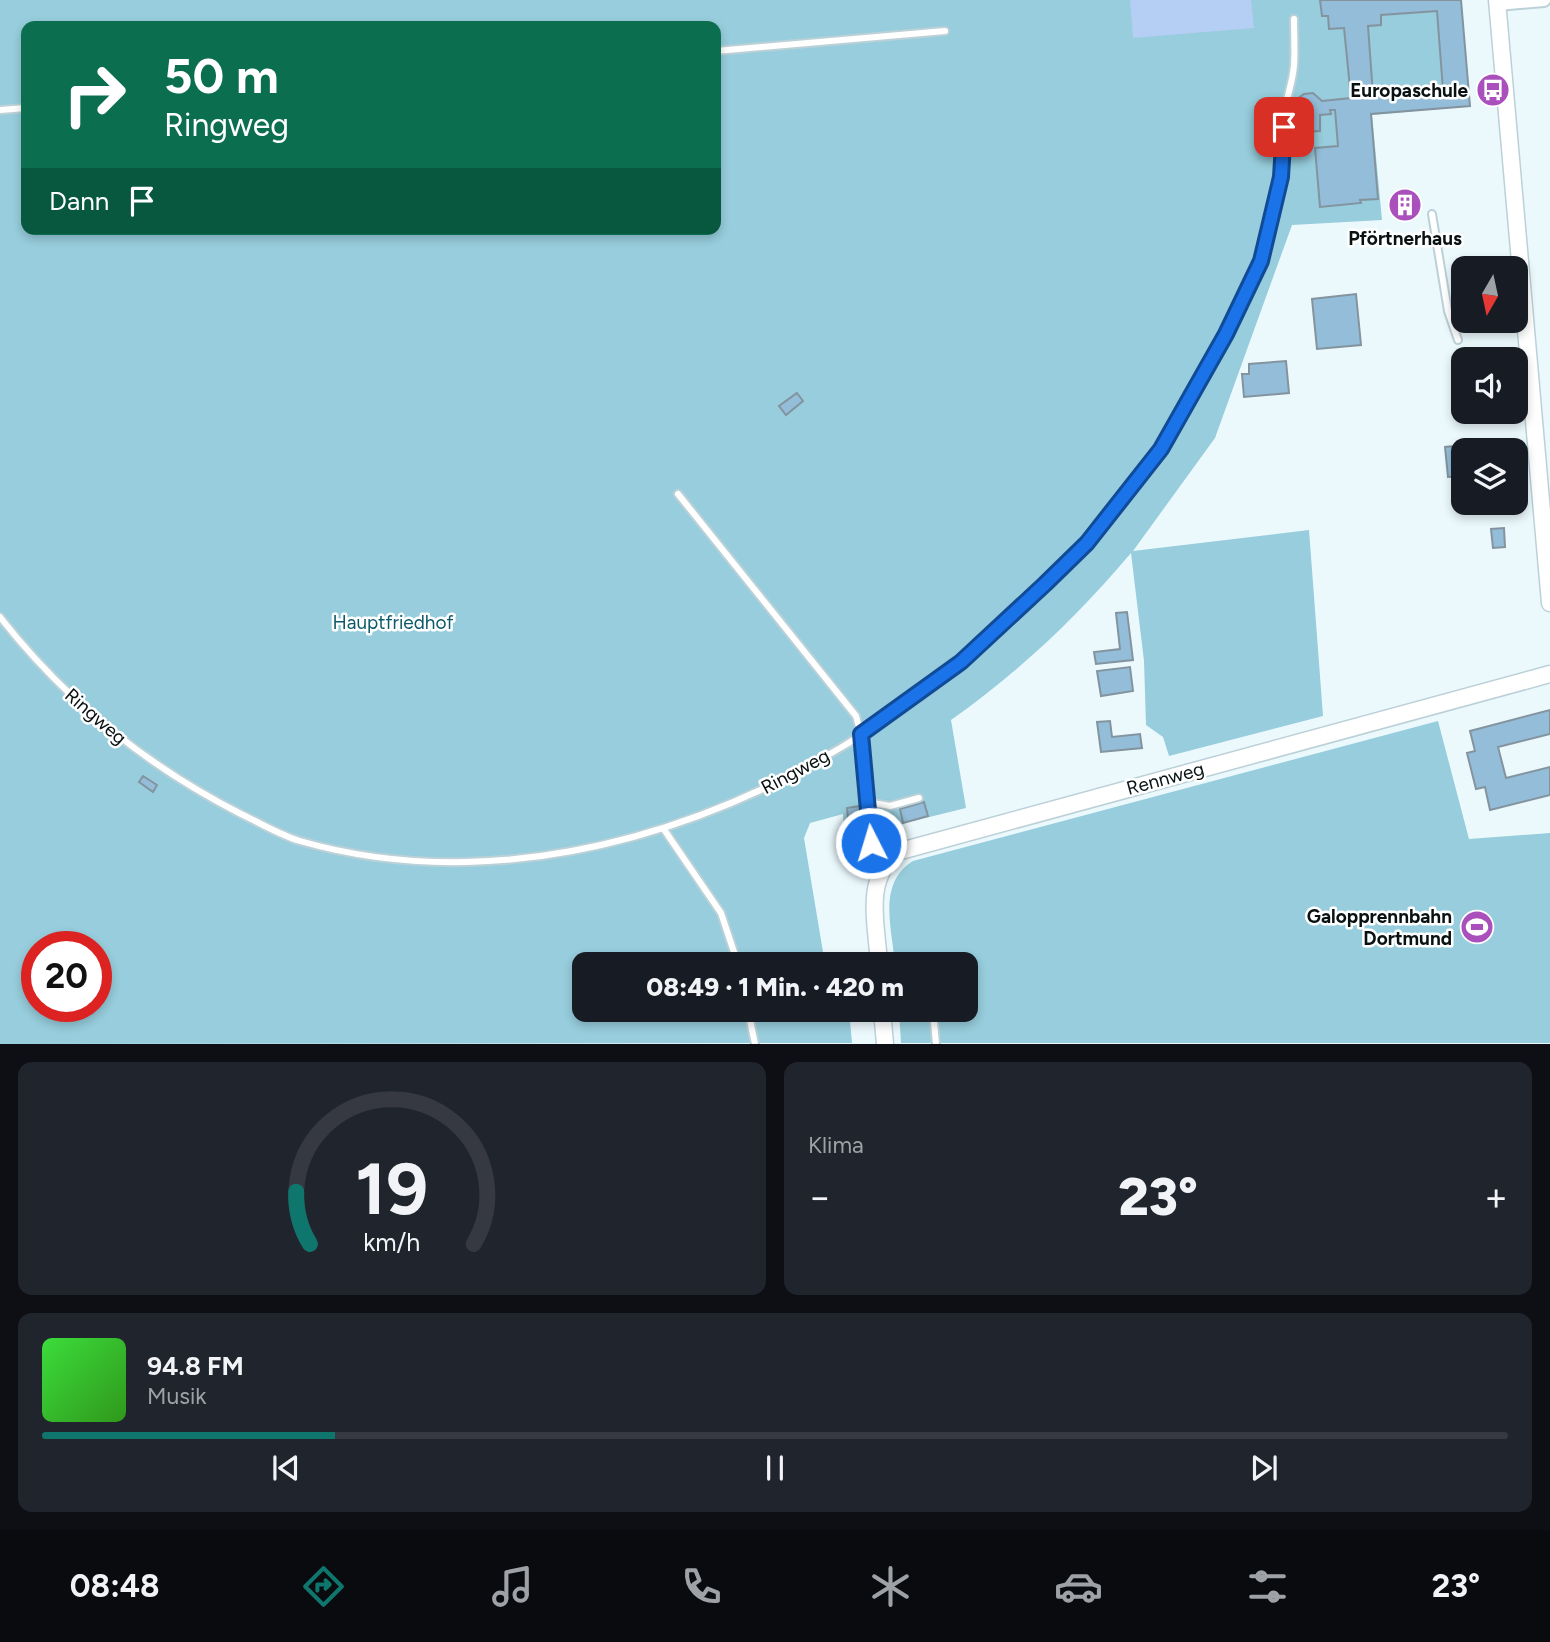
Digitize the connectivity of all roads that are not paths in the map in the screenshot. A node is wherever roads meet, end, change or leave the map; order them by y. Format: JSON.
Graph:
{"nodes":[{"id":1,"x":1544,"y":0,"type":"edge"},
{"id":2,"x":1497,"y":2,"type":"edge"},
{"id":3,"x":1294,"y":19,"type":"dead end"},
{"id":4,"x":945,"y":31,"type":"dead end"},
{"id":5,"x":721,"y":51,"type":"edge"},
{"id":6,"x":21,"y":108,"type":"edge"},
{"id":7,"x":0,"y":110,"type":"edge"},
{"id":8,"x":1433,"y":214,"type":"dead end"},
{"id":9,"x":1458,"y":340,"type":"dead end"},
{"id":10,"x":678,"y":494,"type":"dead end"},
{"id":11,"x":1550,"y":603,"type":"edge"},
{"id":12,"x":0,"y":617,"type":"edge"},
{"id":13,"x":1550,"y":674,"type":"edge"},
{"id":14,"x":861,"y":734,"type":"junction"},
{"id":15,"x":919,"y":798,"type":"dead end"},
{"id":16,"x":867,"y":802,"type":"junction"},
{"id":17,"x":663,"y":828,"type":"junction"},
{"id":18,"x":874,"y":888,"type":"junction"},
{"id":19,"x":734,"y":952,"type":"edge"},
{"id":20,"x":878,"y":952,"type":"edge"},
{"id":21,"x":750,"y":1022,"type":"edge"},
{"id":22,"x":883,"y":1022,"type":"edge"},
{"id":23,"x":934,"y":1022,"type":"edge"},
{"id":24,"x":755,"y":1044,"type":"edge"},
{"id":25,"x":885,"y":1044,"type":"edge"},
{"id":26,"x":936,"y":1044,"type":"edge"}],
"edges":[{"from":1,"to":2,"type":"street"},
{"from":2,"to":11,"type":"street"},
{"from":3,"to":14,"type":"lane","name":"Ringweg"},
{"from":4,"to":5,"type":"lane"},
{"from":6,"to":7,"type":"lane"},
{"from":8,"to":9,"type":"lane"},
{"from":10,"to":14,"type":"lane"},
{"from":12,"to":17,"type":"lane","name":"Ringweg"},
{"from":13,"to":18,"type":"street","name":"Rennweg"},
{"from":14,"to":16,"type":"lane"},
{"from":14,"to":17,"type":"lane","name":"Ringweg"},
{"from":15,"to":16,"type":"lane"},
{"from":16,"to":18,"type":"lane"},
{"from":17,"to":19,"type":"lane"},
{"from":18,"to":20,"type":"street"},
{"from":21,"to":24,"type":"lane"},
{"from":22,"to":25,"type":"street"},
{"from":23,"to":26,"type":"lane"}]}
